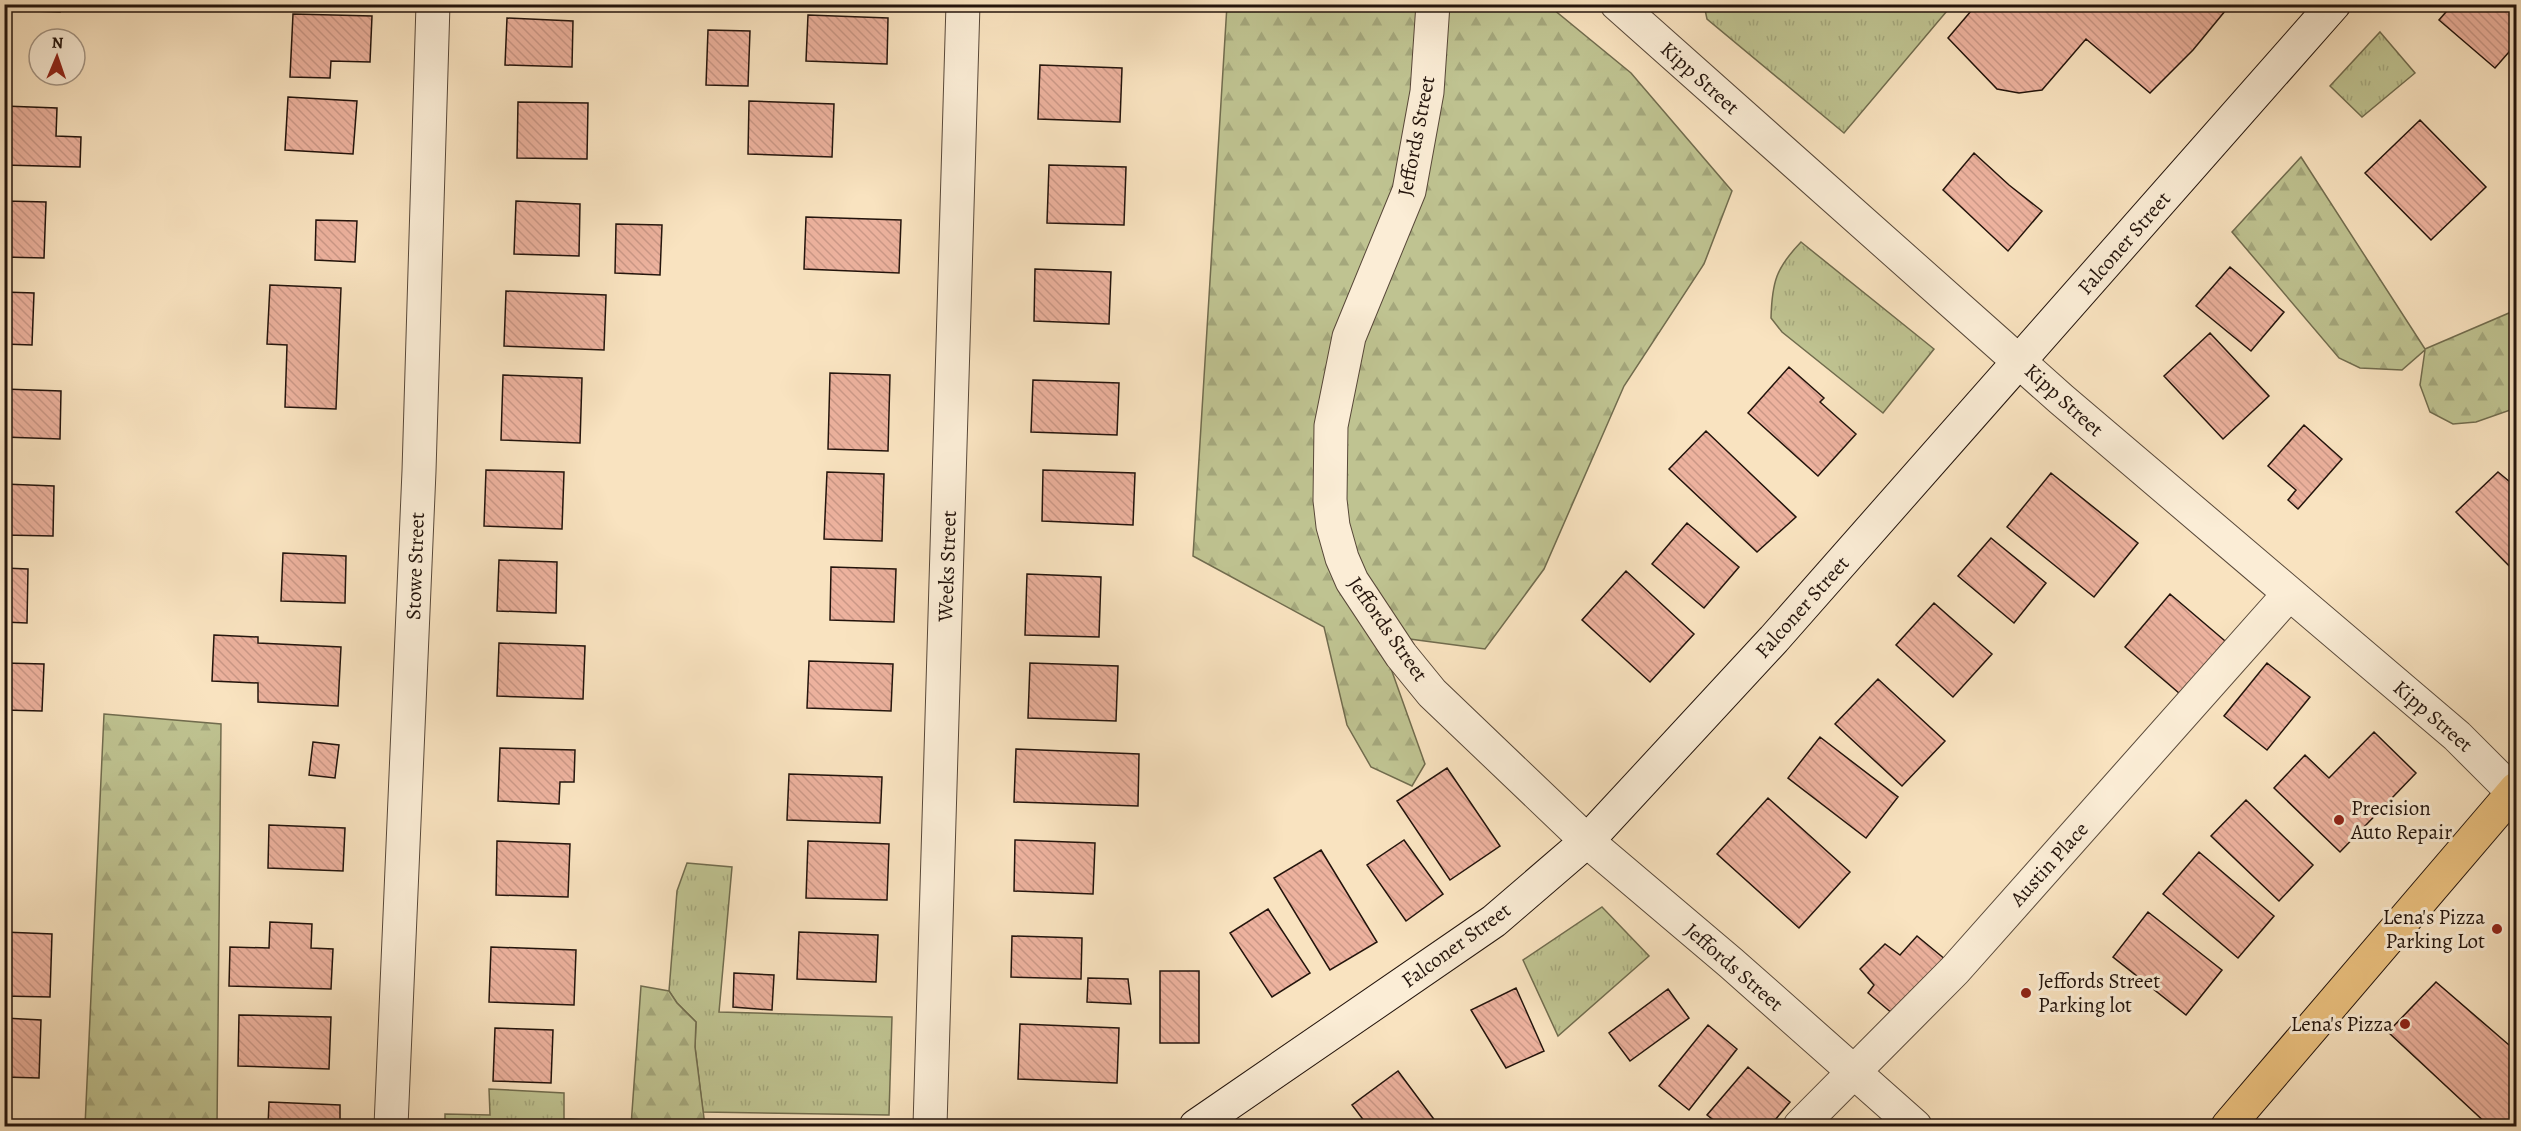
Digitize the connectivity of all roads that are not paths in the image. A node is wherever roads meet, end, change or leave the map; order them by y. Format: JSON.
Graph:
{"nodes":[{"id":1,"x":433,"y":4,"type":"edge"},
{"id":2,"x":963,"y":4,"type":"edge"},
{"id":3,"x":1433,"y":4,"type":"edge"},
{"id":4,"x":1617,"y":4,"type":"edge"},
{"id":5,"x":2334,"y":4,"type":"edge"},
{"id":6,"x":2021,"y":361,"type":"junction"},
{"id":7,"x":2289,"y":594,"type":"junction"},
{"id":8,"x":2515,"y":791,"type":"edge"},
{"id":9,"x":1587,"y":841,"type":"junction"},
{"id":10,"x":1854,"y":1072,"type":"junction"},
{"id":11,"x":391,"y":1126,"type":"edge"},
{"id":12,"x":930,"y":1126,"type":"edge"},
{"id":13,"x":1196,"y":1126,"type":"edge"},
{"id":14,"x":1800,"y":1126,"type":"edge"},
{"id":15,"x":1915,"y":1126,"type":"edge"},
{"id":16,"x":2228,"y":1126,"type":"edge"}],
"edges":[{"from":1,"to":11,"type":"street","name":"Stowe Street"},
{"from":2,"to":12,"type":"street","name":"Weeks Street"},
{"from":3,"to":9,"type":"street","name":"Jeffords Street"},
{"from":4,"to":6,"type":"street","name":"Kipp Street"},
{"from":5,"to":6,"type":"street","name":"Falconer Street"},
{"from":6,"to":7,"type":"street","name":"Kipp Street"},
{"from":6,"to":9,"type":"street","name":"Falconer Street"},
{"from":7,"to":8,"type":"street","name":"Kipp Street"},
{"from":7,"to":10,"type":"street","name":"Austin Place"},
{"from":8,"to":16,"type":"main road"},
{"from":9,"to":10,"type":"street","name":"Jeffords Street"},
{"from":9,"to":13,"type":"street","name":"Falconer Street"},
{"from":10,"to":14,"type":"street","name":"Austin Place"},
{"from":10,"to":15,"type":"street","name":"Jeffords Street"}]}
